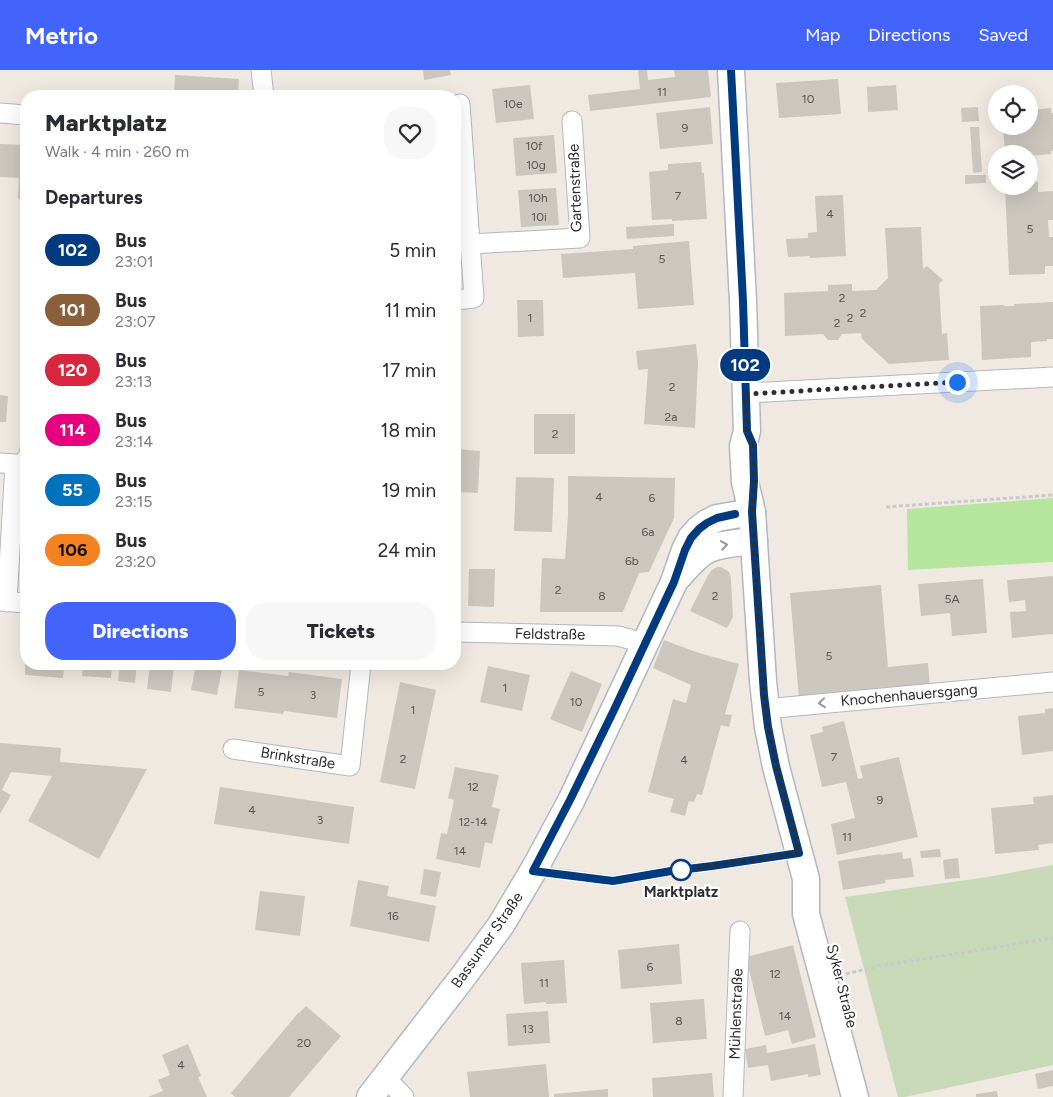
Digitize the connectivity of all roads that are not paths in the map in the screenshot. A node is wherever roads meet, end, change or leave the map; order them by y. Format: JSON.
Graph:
{"nodes":[{"id":1,"x":261,"y":70,"type":"edge"},
{"id":2,"x":731,"y":70,"type":"edge"},
{"id":3,"x":263,"y":90,"type":"edge"},
{"id":4,"x":0,"y":113,"type":"edge"},
{"id":5,"x":20,"y":115,"type":"edge"},
{"id":6,"x":461,"y":118,"type":"edge"},
{"id":7,"x":572,"y":121,"type":"dead end"},
{"id":8,"x":470,"y":244,"type":"junction"},
{"id":9,"x":461,"y":299,"type":"edge"},
{"id":10,"x":1053,"y":377,"type":"edge"},
{"id":11,"x":746,"y":394,"type":"junction"},
{"id":12,"x":20,"y":456,"type":"edge"},
{"id":13,"x":7,"y":463,"type":"edge"},
{"id":14,"x":752,"y":512,"type":"junction"},
{"id":15,"x":754,"y":542,"type":"junction"},
{"id":16,"x":674,"y":582,"type":"junction"},
{"id":17,"x":4,"y":602,"type":"edge"},
{"id":18,"x":20,"y":602,"type":"edge"},
{"id":19,"x":461,"y":632,"type":"edge"},
{"id":20,"x":644,"y":643,"type":"junction"},
{"id":21,"x":360,"y":670,"type":"edge"},
{"id":22,"x":1053,"y":682,"type":"edge"},
{"id":23,"x":765,"y":708,"type":"junction"},
{"id":24,"x":233,"y":749,"type":"dead end"},
{"id":25,"x":799,"y":853,"type":"junction"},
{"id":26,"x":533,"y":871,"type":"junction"},
{"id":27,"x":806,"y":879,"type":"junction"},
{"id":28,"x":740,"y":930,"type":"dead end"},
{"id":29,"x":378,"y":1087,"type":"edge"},
{"id":30,"x":404,"y":1097,"type":"edge"},
{"id":31,"x":733,"y":1097,"type":"edge"},
{"id":32,"x":855,"y":1097,"type":"edge"},
{"id":33,"x":871,"y":1097,"type":"edge"}],
"edges":[{"from":1,"to":3,"type":"street"},
{"from":2,"to":11,"type":"street","name":"Syker Straße"},
{"from":4,"to":5,"type":"street"},
{"from":6,"to":8,"type":"street"},
{"from":7,"to":8,"type":"street","name":"Gartenstraße"},
{"from":8,"to":9,"type":"street"},
{"from":10,"to":11,"type":"street"},
{"from":11,"to":14,"type":"street","name":"Syker Straße"},
{"from":12,"to":13,"type":"lane"},
{"from":13,"to":17,"type":"street"},
{"from":14,"to":15,"type":"street","name":"Syker Straße"},
{"from":14,"to":16,"type":"street","name":"Bassumer Straße"},
{"from":16,"to":15,"type":"street","name":"Bassumer Straße","one_way":true},
{"from":15,"to":23,"type":"street","name":"Syker Straße"},
{"from":16,"to":20,"type":"street","name":"Bassumer Straße"},
{"from":17,"to":18,"type":"street"},
{"from":19,"to":20,"type":"street","name":"Feldstraße"},
{"from":20,"to":26,"type":"street","name":"Bassumer Straße"},
{"from":21,"to":24,"type":"street","name":"Brinkstraße"},
{"from":22,"to":23,"type":"street","name":"Knochenhauersgang","one_way":true},
{"from":23,"to":25,"type":"street","name":"Syker Straße"},
{"from":25,"to":26,"type":"lane"},
{"from":25,"to":27,"type":"street","name":"Syker Straße"},
{"from":26,"to":29,"type":"street","name":"Bassumer Straße"},
{"from":27,"to":32,"type":"street","name":"Syker Straße"},
{"from":27,"to":33,"type":"street","name":"Syker Straße"},
{"from":28,"to":31,"type":"street","name":"Mühlenstraße"},
{"from":29,"to":30,"type":"street"}]}
